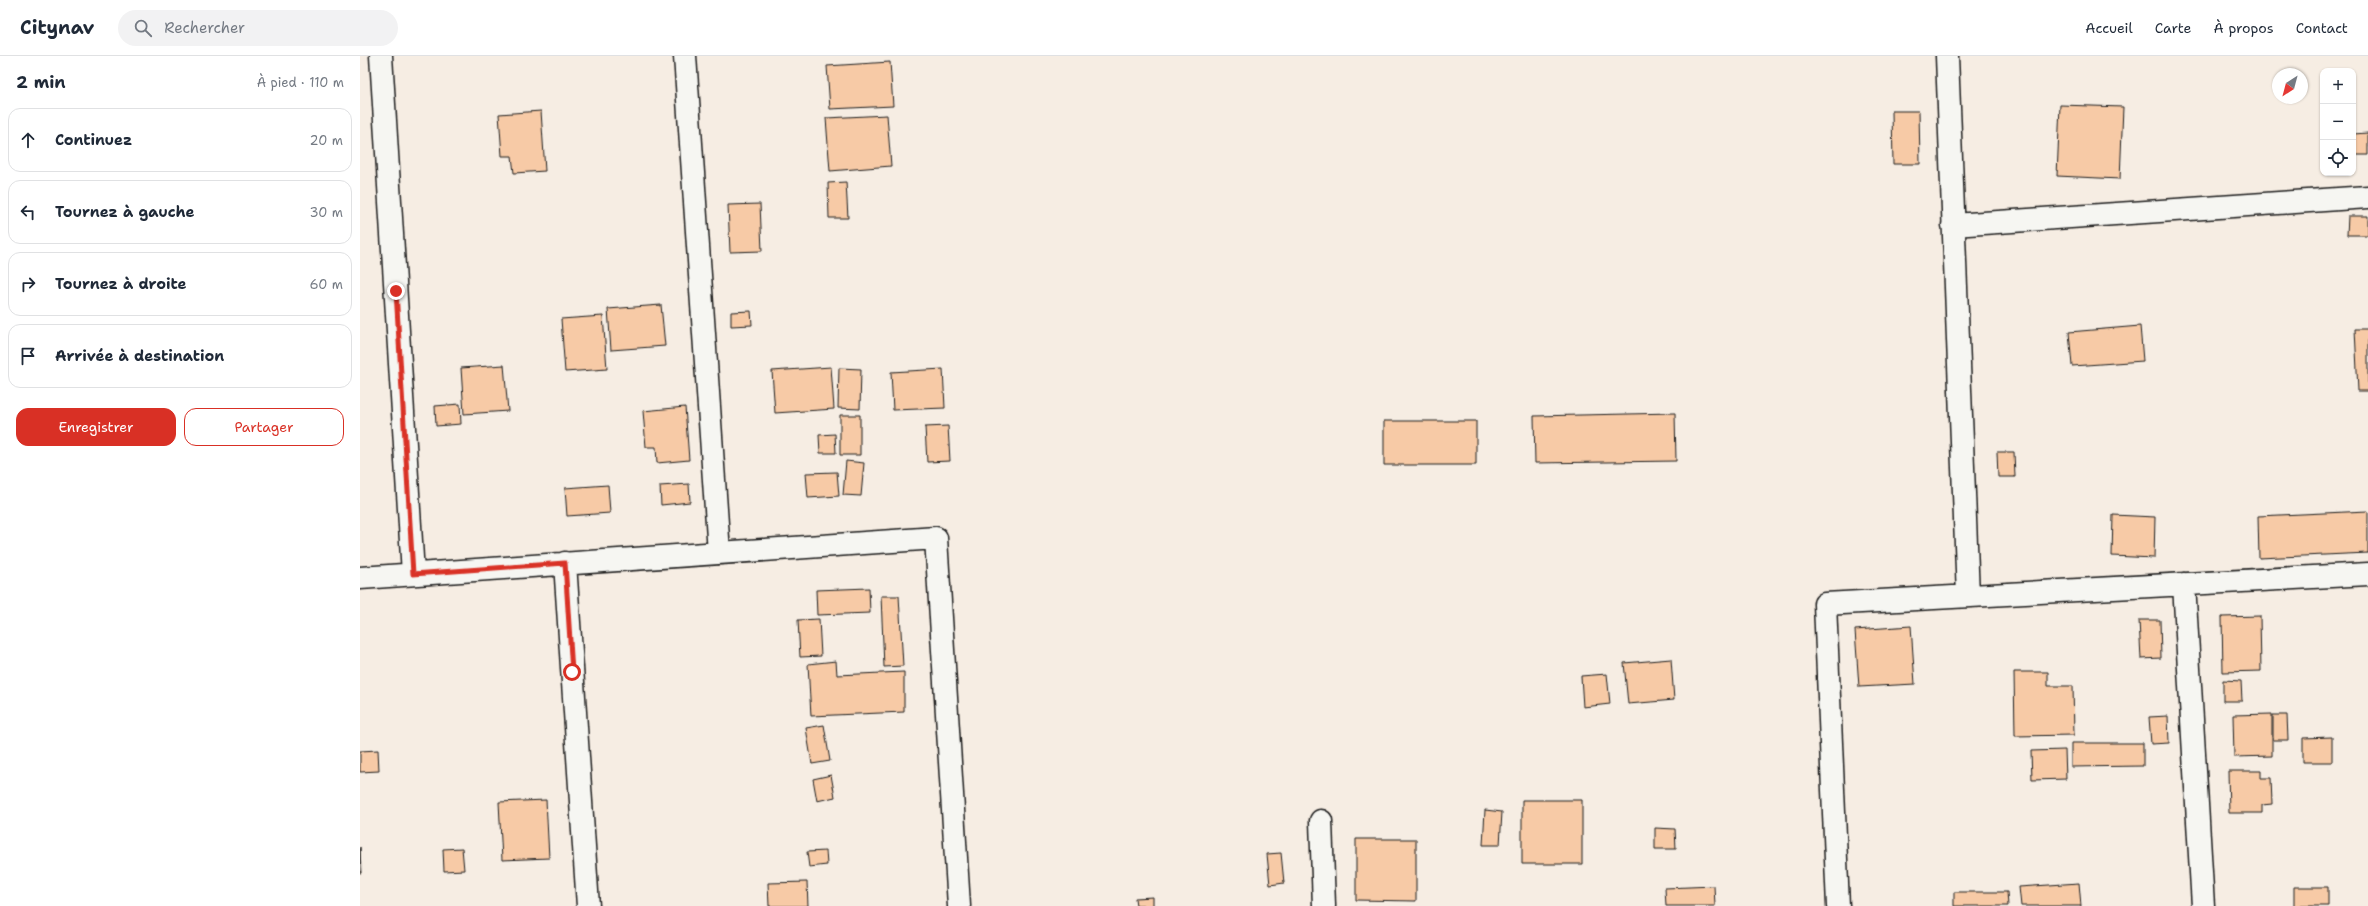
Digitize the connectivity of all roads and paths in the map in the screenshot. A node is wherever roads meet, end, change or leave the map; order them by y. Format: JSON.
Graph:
{"nodes":[{"id":1,"x":381,"y":56,"type":"edge"},
{"id":2,"x":685,"y":56,"type":"edge"},
{"id":3,"x":1947,"y":56,"type":"edge"},
{"id":4,"x":2368,"y":197,"type":"edge"},
{"id":5,"x":1953,"y":225,"type":"junction"},
{"id":6,"x":719,"y":553,"type":"junction"},
{"id":7,"x":565,"y":563,"type":"junction"},
{"id":8,"x":413,"y":574,"type":"junction"},
{"id":9,"x":2368,"y":574,"type":"edge"},
{"id":10,"x":360,"y":578,"type":"edge"},
{"id":11,"x":2184,"y":584,"type":"junction"},
{"id":12,"x":1968,"y":596,"type":"junction"},
{"id":13,"x":1321,"y":821,"type":"dead end"},
{"id":14,"x":588,"y":906,"type":"edge"},
{"id":15,"x":959,"y":906,"type":"edge"},
{"id":16,"x":1324,"y":906,"type":"edge"},
{"id":17,"x":1838,"y":906,"type":"edge"},
{"id":18,"x":2203,"y":906,"type":"edge"}],
"edges":[{"from":1,"to":8,"type":"street"},
{"from":2,"to":6,"type":"street"},
{"from":3,"to":5,"type":"street"},
{"from":4,"to":5,"type":"street"},
{"from":5,"to":12,"type":"street"},
{"from":6,"to":7,"type":"street"},
{"from":6,"to":15,"type":"street"},
{"from":7,"to":8,"type":"street"},
{"from":7,"to":14,"type":"street"},
{"from":8,"to":10,"type":"street"},
{"from":9,"to":11,"type":"street"},
{"from":11,"to":12,"type":"street"},
{"from":11,"to":18,"type":"street"},
{"from":12,"to":17,"type":"street"},
{"from":13,"to":16,"type":"street"}]}
